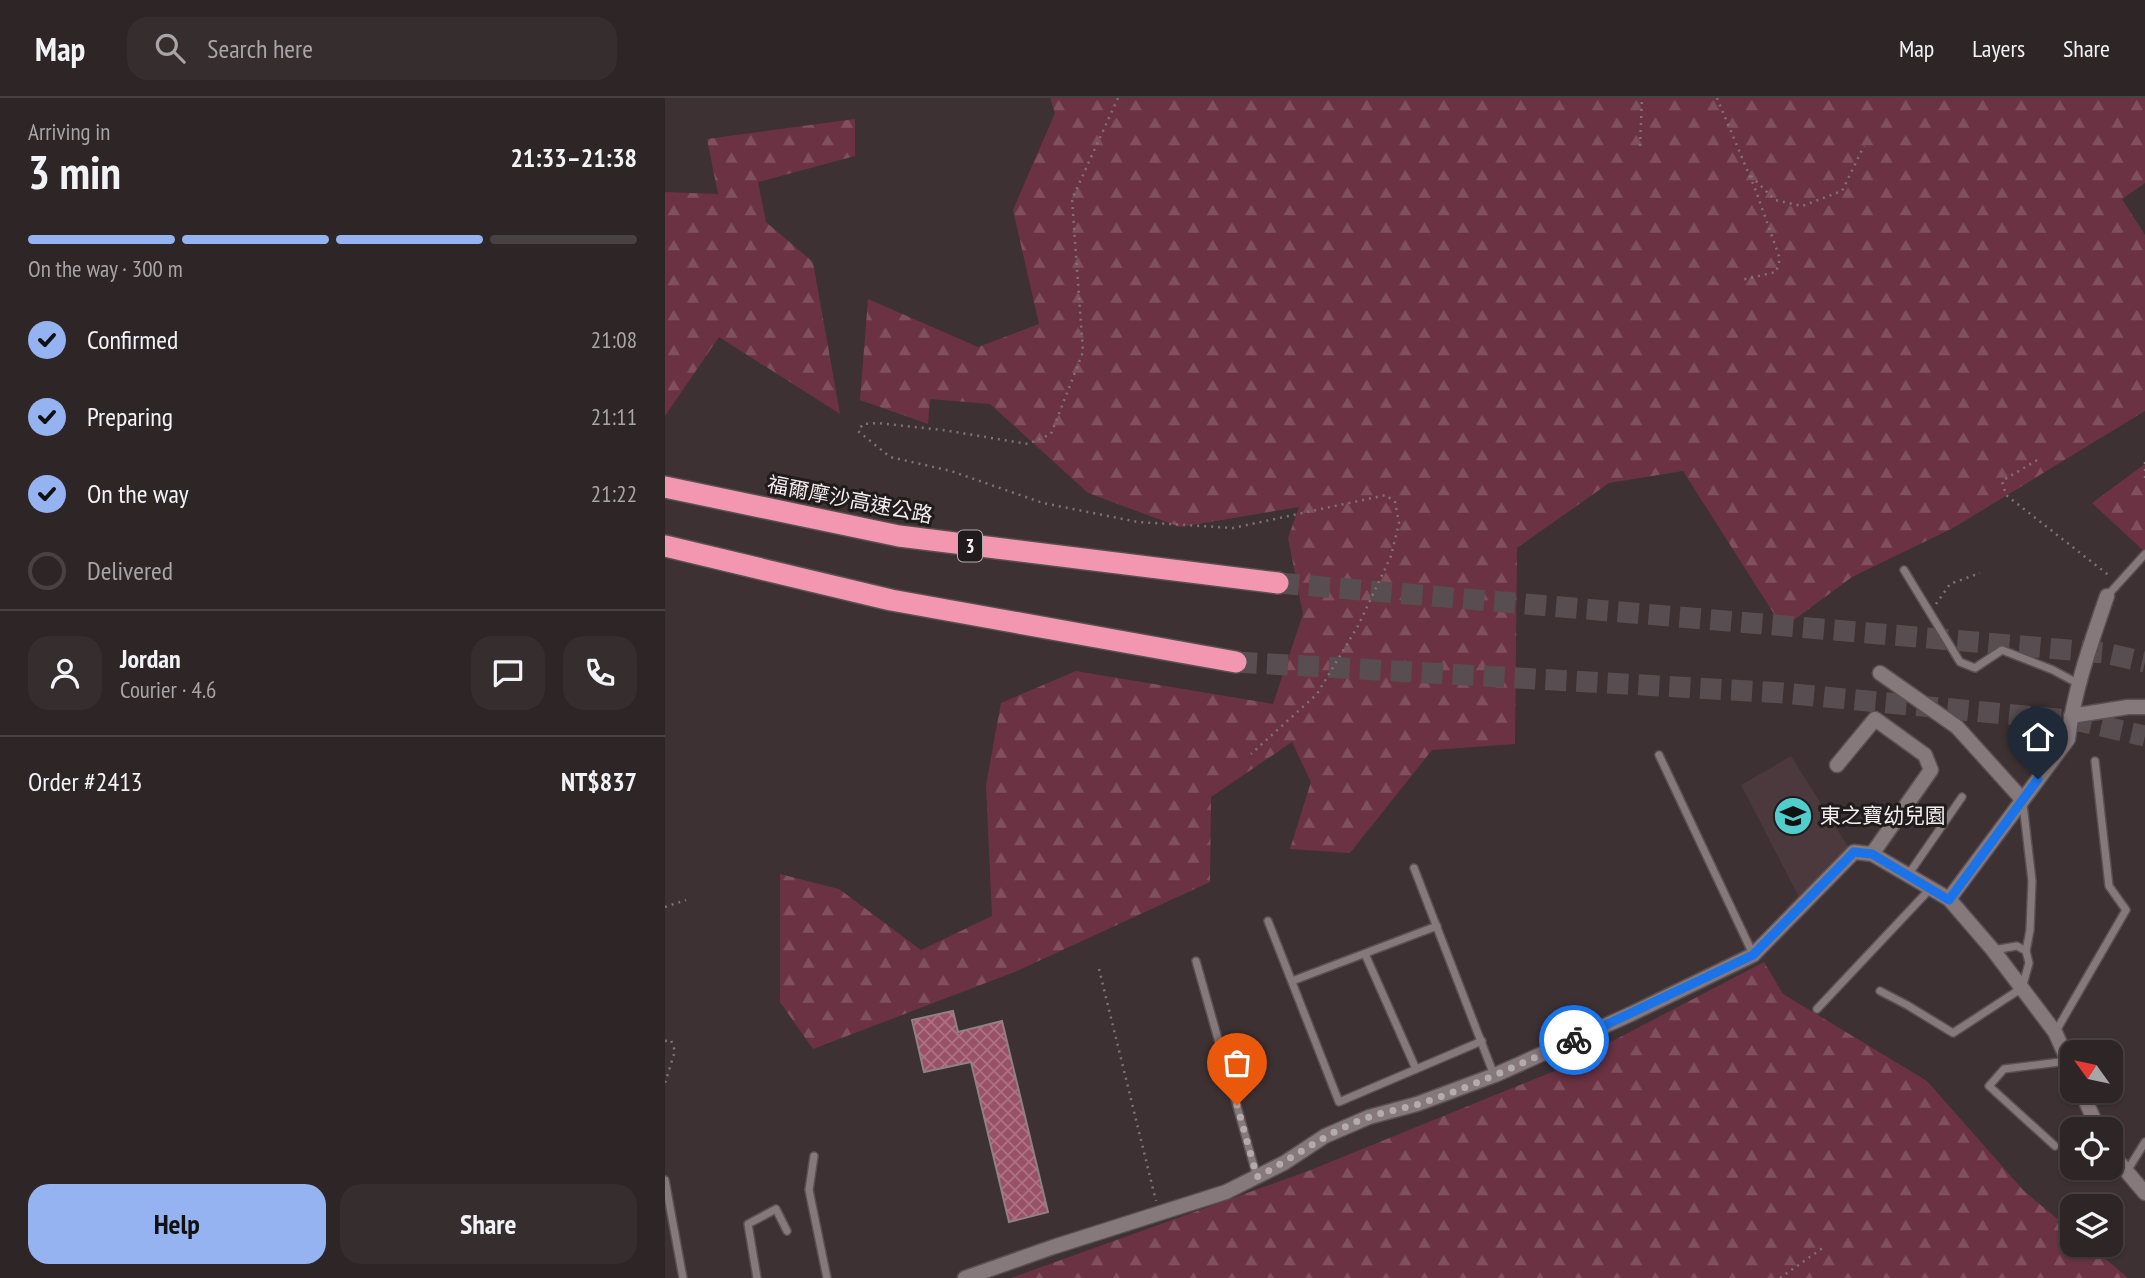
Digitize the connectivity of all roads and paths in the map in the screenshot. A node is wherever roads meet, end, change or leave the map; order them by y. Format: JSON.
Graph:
{"nodes":[{"id":1,"x":1118,"y":98,"type":"edge"},
{"id":2,"x":1642,"y":98,"type":"edge"},
{"id":3,"x":1717,"y":98,"type":"edge"},
{"id":4,"x":1640,"y":146,"type":"dead end"},
{"id":5,"x":1864,"y":146,"type":"dead end"},
{"id":6,"x":1749,"y":174,"type":"junction"},
{"id":7,"x":1741,"y":280,"type":"dead end"},
{"id":8,"x":2037,"y":460,"type":"dead end"},
{"id":9,"x":2145,"y":462,"type":"edge"},
{"id":10,"x":2145,"y":481,"type":"edge"},
{"id":11,"x":665,"y":487,"type":"edge"},
{"id":12,"x":665,"y":546,"type":"edge"},
{"id":13,"x":2145,"y":554,"type":"edge"},
{"id":14,"x":1904,"y":570,"type":"dead end"},
{"id":15,"x":1980,"y":573,"type":"dead end"},
{"id":16,"x":1278,"y":583,"type":"tunnel mouth"},
{"id":17,"x":2119,"y":583,"type":"junction"},
{"id":18,"x":2107,"y":596,"type":"joint"},
{"id":19,"x":1930,"y":612,"type":"junction"},
{"id":20,"x":1236,"y":662,"type":"tunnel mouth"},
{"id":21,"x":1880,"y":673,"type":"dead end"},
{"id":22,"x":2145,"y":707,"type":"edge"},
{"id":23,"x":2071,"y":716,"type":"junction"},
{"id":24,"x":1251,"y":754,"type":"dead end"},
{"id":25,"x":1660,"y":755,"type":"dead end"},
{"id":26,"x":2095,"y":761,"type":"dead end"},
{"id":27,"x":1837,"y":765,"type":"dead end"},
{"id":28,"x":1962,"y":797,"type":"dead end"},
{"id":29,"x":2022,"y":799,"type":"junction"},
{"id":30,"x":1872,"y":854,"type":"junction"},
{"id":31,"x":1414,"y":868,"type":"dead end"},
{"id":32,"x":1908,"y":875,"type":"junction"},
{"id":33,"x":1930,"y":889,"type":"junction"},
{"id":34,"x":686,"y":900,"type":"dead end"},
{"id":35,"x":1949,"y":900,"type":"junction"},
{"id":36,"x":665,"y":907,"type":"edge"},
{"id":37,"x":1268,"y":921,"type":"dead end"},
{"id":38,"x":1437,"y":926,"type":"junction"},
{"id":39,"x":1993,"y":950,"type":"junction"},
{"id":40,"x":2026,"y":951,"type":"junction"},
{"id":41,"x":1365,"y":954,"type":"junction"},
{"id":42,"x":1753,"y":955,"type":"junction"},
{"id":43,"x":1196,"y":961,"type":"dead end"},
{"id":44,"x":1099,"y":969,"type":"dead end"},
{"id":45,"x":1292,"y":981,"type":"junction"},
{"id":46,"x":2022,"y":988,"type":"junction"},
{"id":47,"x":1880,"y":991,"type":"dead end"},
{"id":48,"x":1817,"y":1009,"type":"dead end"},
{"id":49,"x":2055,"y":1032,"type":"junction"},
{"id":50,"x":665,"y":1041,"type":"edge"},
{"id":51,"x":1482,"y":1041,"type":"junction"},
{"id":52,"x":2060,"y":1043,"type":"edge"},
{"id":53,"x":2060,"y":1066,"type":"edge"},
{"id":54,"x":1416,"y":1069,"type":"junction"},
{"id":55,"x":1495,"y":1075,"type":"junction"},
{"id":56,"x":665,"y":1083,"type":"edge"},
{"id":57,"x":2145,"y":1142,"type":"edge"},
{"id":58,"x":2055,"y":1146,"type":"dead end"},
{"id":59,"x":814,"y":1156,"type":"dead end"},
{"id":60,"x":2123,"y":1169,"type":"edge"},
{"id":61,"x":2126,"y":1173,"type":"junction"},
{"id":62,"x":1257,"y":1177,"type":"junction"},
{"id":63,"x":665,"y":1180,"type":"edge"},
{"id":64,"x":2145,"y":1193,"type":"edge"},
{"id":65,"x":1159,"y":1214,"type":"junction"},
{"id":66,"x":787,"y":1231,"type":"dead end"},
{"id":67,"x":1823,"y":1247,"type":"dead end"},
{"id":68,"x":683,"y":1278,"type":"edge"},
{"id":69,"x":757,"y":1278,"type":"edge"},
{"id":70,"x":827,"y":1278,"type":"edge"},
{"id":71,"x":965,"y":1278,"type":"edge"},
{"id":72,"x":1780,"y":1278,"type":"edge"}],
"edges":[{"from":1,"to":24,"type":"path"},
{"from":2,"to":4,"type":"path"},
{"from":3,"to":6,"type":"path"},
{"from":5,"to":6,"type":"path"},
{"from":6,"to":7,"type":"path"},
{"from":8,"to":17,"type":"path"},
{"from":9,"to":10,"type":"path"},
{"from":11,"to":16,"type":"highway","name":"福爾摩沙高速公路","number":"3"},
{"from":12,"to":20,"type":"highway"},
{"from":13,"to":17,"type":"lane"},
{"from":14,"to":19,"type":"lane"},
{"from":15,"to":19,"type":"path"},
{"from":17,"to":18,"type":"lane"},
{"from":18,"to":23,"type":"street"},
{"from":19,"to":23,"type":"lane"},
{"from":21,"to":29,"type":"street"},
{"from":22,"to":23,"type":"street"},
{"from":23,"to":29,"type":"street"},
{"from":25,"to":42,"type":"lane"},
{"from":26,"to":49,"type":"lane"},
{"from":27,"to":30,"type":"street"},
{"from":28,"to":32,"type":"lane"},
{"from":29,"to":35,"type":"street"},
{"from":29,"to":40,"type":"lane"},
{"from":30,"to":32,"type":"street"},
{"from":30,"to":42,"type":"street"},
{"from":31,"to":38,"type":"lane"},
{"from":32,"to":33,"type":"street"},
{"from":33,"to":35,"type":"street"},
{"from":33,"to":48,"type":"lane"},
{"from":34,"to":36,"type":"path"},
{"from":35,"to":39,"type":"street"},
{"from":37,"to":45,"type":"lane"},
{"from":38,"to":41,"type":"lane"},
{"from":38,"to":51,"type":"lane"},
{"from":39,"to":40,"type":"lane"},
{"from":39,"to":46,"type":"street"},
{"from":40,"to":46,"type":"lane"},
{"from":41,"to":45,"type":"lane"},
{"from":41,"to":54,"type":"lane"},
{"from":42,"to":55,"type":"street"},
{"from":43,"to":62,"type":"lane"},
{"from":44,"to":65,"type":"path"},
{"from":45,"to":54,"type":"lane"},
{"from":46,"to":47,"type":"lane"},
{"from":46,"to":49,"type":"street"},
{"from":49,"to":52,"type":"street"},
{"from":50,"to":56,"type":"path"},
{"from":51,"to":54,"type":"lane"},
{"from":51,"to":55,"type":"lane"},
{"from":53,"to":58,"type":"lane"},
{"from":55,"to":62,"type":"street"},
{"from":57,"to":61,"type":"lane"},
{"from":59,"to":70,"type":"lane"},
{"from":60,"to":61,"type":"street"},
{"from":61,"to":64,"type":"street"},
{"from":62,"to":65,"type":"street"},
{"from":63,"to":68,"type":"lane"},
{"from":65,"to":71,"type":"street"},
{"from":66,"to":69,"type":"lane"},
{"from":67,"to":72,"type":"path"}]}
